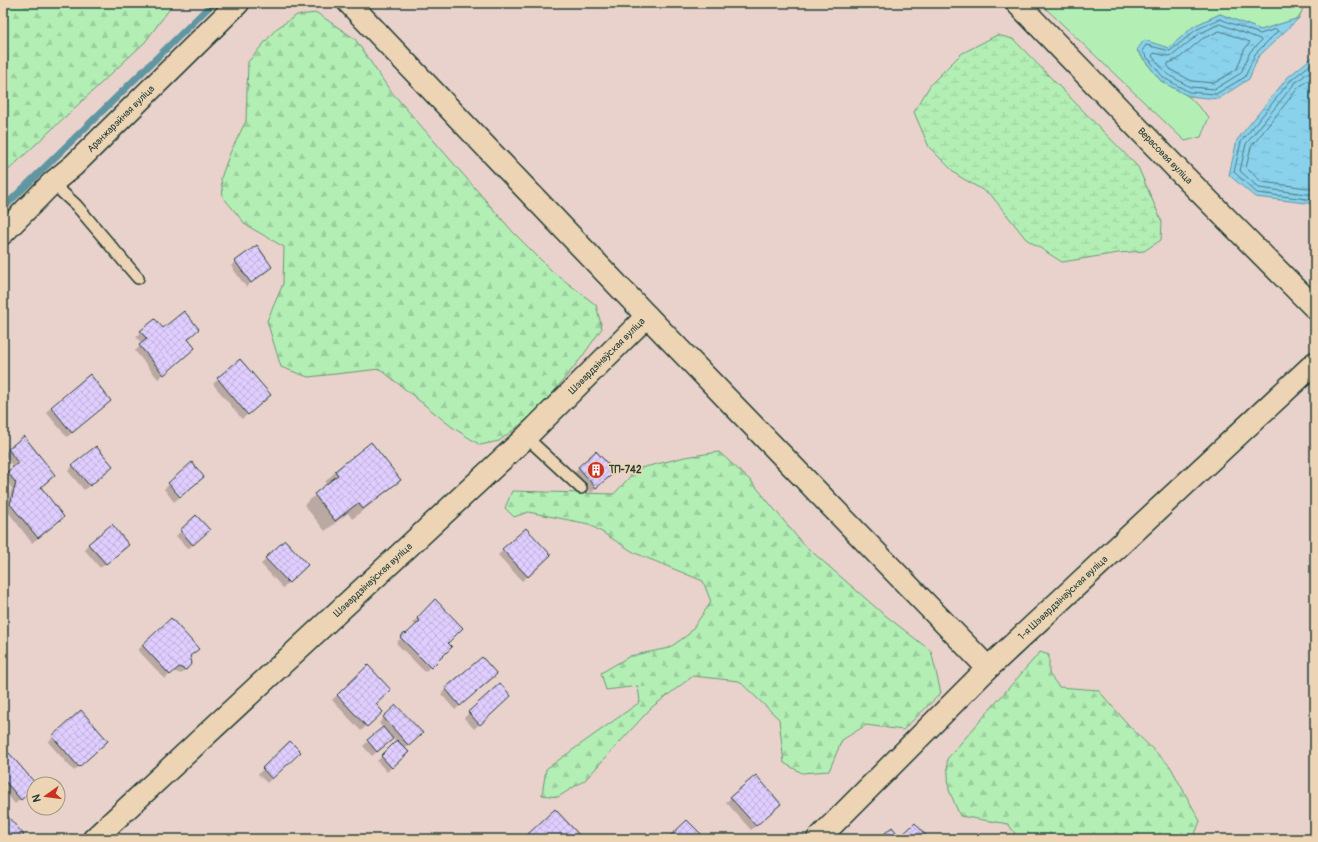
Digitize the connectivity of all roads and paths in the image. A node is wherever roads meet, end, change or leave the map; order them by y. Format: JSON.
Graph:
{"nodes":[{"id":1,"x":238,"y":3,"type":"edge"},
{"id":2,"x":349,"y":3,"type":"edge"},
{"id":3,"x":1017,"y":3,"type":"edge"},
{"id":4,"x":52,"y":183,"type":"junction"},
{"id":5,"x":3,"y":233,"type":"edge"},
{"id":6,"x":138,"y":278,"type":"dead end"},
{"id":7,"x":1315,"y":308,"type":"edge"},
{"id":8,"x":648,"y":316,"type":"junction"},
{"id":9,"x":1315,"y":363,"type":"edge"},
{"id":10,"x":526,"y":437,"type":"junction"},
{"id":11,"x":581,"y":488,"type":"dead end"},
{"id":12,"x":988,"y":668,"type":"junction"},
{"id":13,"x":94,"y":839,"type":"edge"},
{"id":14,"x":818,"y":839,"type":"edge"}],
"edges":[{"from":1,"to":4,"type":"street","name":"Аранжарэйная вуліца"},
{"from":2,"to":8,"type":"street"},
{"from":3,"to":7,"type":"street","name":"Верасовая вуліца"},
{"from":4,"to":5,"type":"street","name":"Аранжарэйная вуліца"},
{"from":4,"to":6,"type":"lane"},
{"from":8,"to":10,"type":"street","name":"Шэвардзінаўская вуліца"},
{"from":8,"to":12,"type":"street"},
{"from":9,"to":12,"type":"street","name":"1-я Шэвардзінаўская вуліца"},
{"from":10,"to":11,"type":"lane"},
{"from":10,"to":13,"type":"street","name":"Шэвардзінаўская вуліца"},
{"from":12,"to":14,"type":"street","name":"1-я Шэвардзінаўская вуліца"}]}
